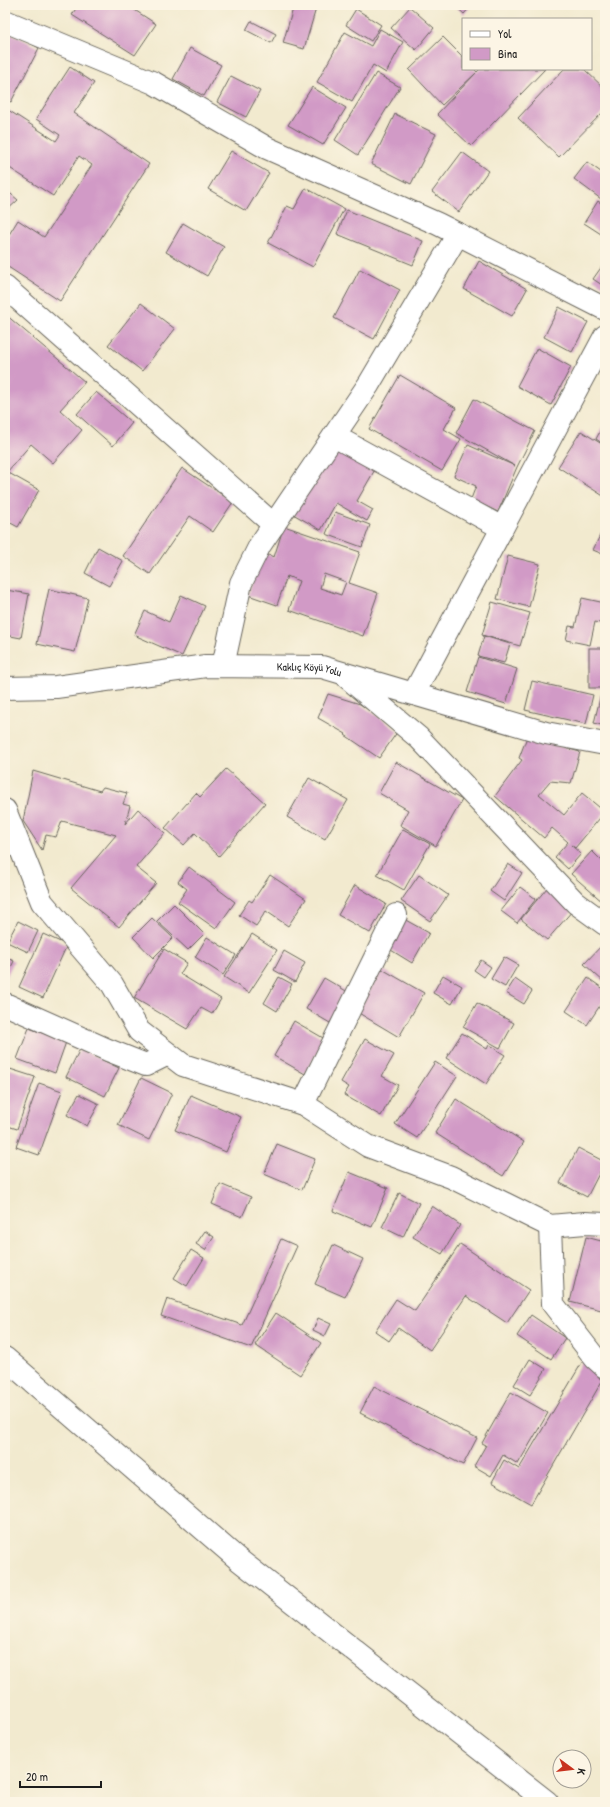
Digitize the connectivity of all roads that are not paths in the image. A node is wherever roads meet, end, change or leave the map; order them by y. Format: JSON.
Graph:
{"nodes":[{"id":1,"x":5,"y":21,"type":"edge"},
{"id":2,"x":458,"y":234,"type":"junction"},
{"id":3,"x":5,"y":287,"type":"edge"},
{"id":4,"x":605,"y":309,"type":"edge"},
{"id":5,"x":605,"y":336,"type":"edge"},
{"id":6,"x":334,"y":436,"type":"junction"},
{"id":7,"x":274,"y":525,"type":"junction"},
{"id":8,"x":502,"y":528,"type":"junction"},
{"id":9,"x":223,"y":666,"type":"junction"},
{"id":10,"x":343,"y":673,"type":"junction"},
{"id":11,"x":5,"y":688,"type":"edge"},
{"id":12,"x":414,"y":693,"type":"junction"},
{"id":13,"x":605,"y":744,"type":"edge"},
{"id":14,"x":5,"y":810,"type":"edge"},
{"id":15,"x":396,"y":915,"type":"dead end"},
{"id":16,"x":605,"y":924,"type":"edge"},
{"id":17,"x":5,"y":1004,"type":"edge"},
{"id":18,"x":168,"y":1054,"type":"junction"},
{"id":19,"x":303,"y":1104,"type":"junction"},
{"id":20,"x":605,"y":1224,"type":"edge"},
{"id":21,"x":550,"y":1226,"type":"junction"},
{"id":22,"x":5,"y":1358,"type":"edge"},
{"id":23,"x":605,"y":1367,"type":"edge"},
{"id":24,"x":547,"y":1802,"type":"edge"}],
"edges":[{"from":1,"to":2,"type":"street"},
{"from":2,"to":4,"type":"street"},
{"from":2,"to":6,"type":"street"},
{"from":3,"to":7,"type":"street"},
{"from":5,"to":8,"type":"street"},
{"from":6,"to":7,"type":"street"},
{"from":6,"to":8,"type":"street"},
{"from":7,"to":9,"type":"street"},
{"from":8,"to":12,"type":"street"},
{"from":9,"to":10,"type":"street","name":"Kaklıç Köyü Yolu"},
{"from":9,"to":11,"type":"street","name":"Kaklıç Köyü Yolu"},
{"from":10,"to":12,"type":"street","name":"Kaklıç Köyü Yolu"},
{"from":10,"to":16,"type":"street"},
{"from":12,"to":13,"type":"street","name":"Kaklıç Köyü Yolu"},
{"from":14,"to":18,"type":"street"},
{"from":15,"to":19,"type":"street"},
{"from":17,"to":18,"type":"street"},
{"from":18,"to":19,"type":"street"},
{"from":19,"to":21,"type":"street"},
{"from":20,"to":21,"type":"street"},
{"from":21,"to":23,"type":"street"},
{"from":22,"to":24,"type":"street"}]}
